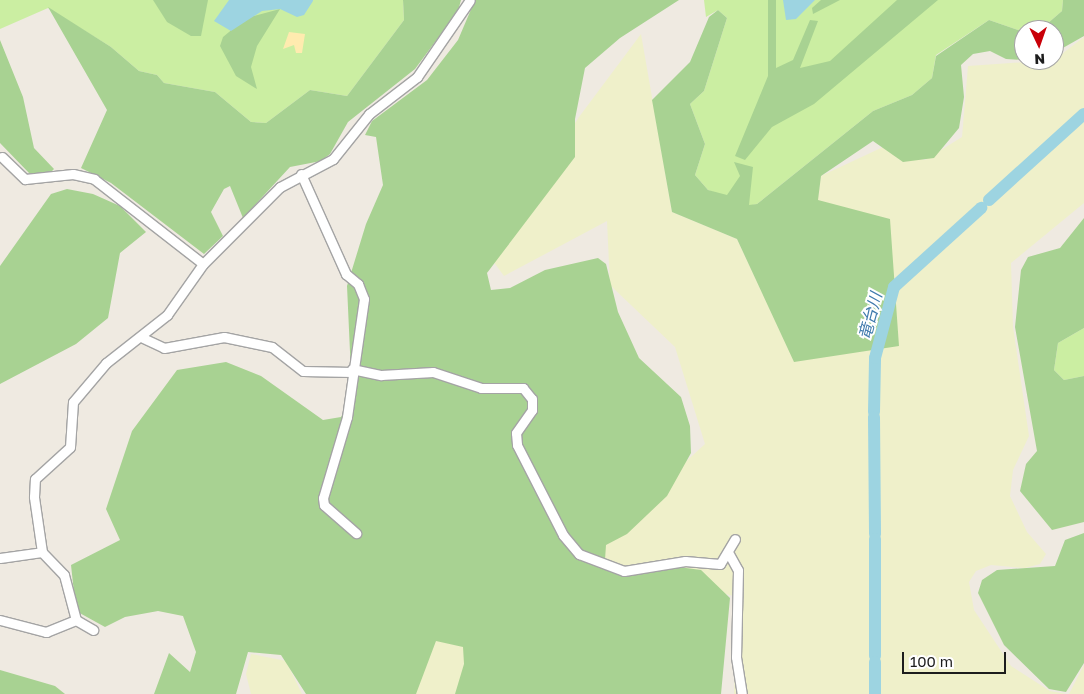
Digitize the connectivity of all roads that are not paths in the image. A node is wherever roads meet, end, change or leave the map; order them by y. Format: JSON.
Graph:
{"nodes":[{"id":1,"x":470,"y":0,"type":"edge"},
{"id":2,"x":2,"y":157,"type":"dead end"},
{"id":3,"x":301,"y":174,"type":"junction"},
{"id":4,"x":203,"y":264,"type":"junction"},
{"id":5,"x":143,"y":338,"type":"junction"},
{"id":6,"x":352,"y":370,"type":"junction"},
{"id":7,"x":356,"y":533,"type":"dead end"},
{"id":8,"x":735,"y":539,"type":"dead end"},
{"id":9,"x":42,"y":552,"type":"junction"},
{"id":10,"x":729,"y":554,"type":"junction"},
{"id":11,"x":0,"y":558,"type":"edge"},
{"id":12,"x":0,"y":620,"type":"edge"},
{"id":13,"x":76,"y":620,"type":"junction"},
{"id":14,"x":92,"y":630,"type":"dead end"},
{"id":15,"x":742,"y":694,"type":"edge"}],
"edges":[{"from":1,"to":3,"type":"street"},
{"from":2,"to":4,"type":"street"},
{"from":3,"to":4,"type":"street"},
{"from":3,"to":6,"type":"street"},
{"from":4,"to":5,"type":"street"},
{"from":5,"to":6,"type":"street"},
{"from":5,"to":9,"type":"street"},
{"from":6,"to":7,"type":"street"},
{"from":6,"to":10,"type":"street"},
{"from":8,"to":10,"type":"street"},
{"from":9,"to":11,"type":"street"},
{"from":9,"to":13,"type":"street"},
{"from":10,"to":15,"type":"street"},
{"from":12,"to":13,"type":"street"},
{"from":13,"to":14,"type":"street"}]}
